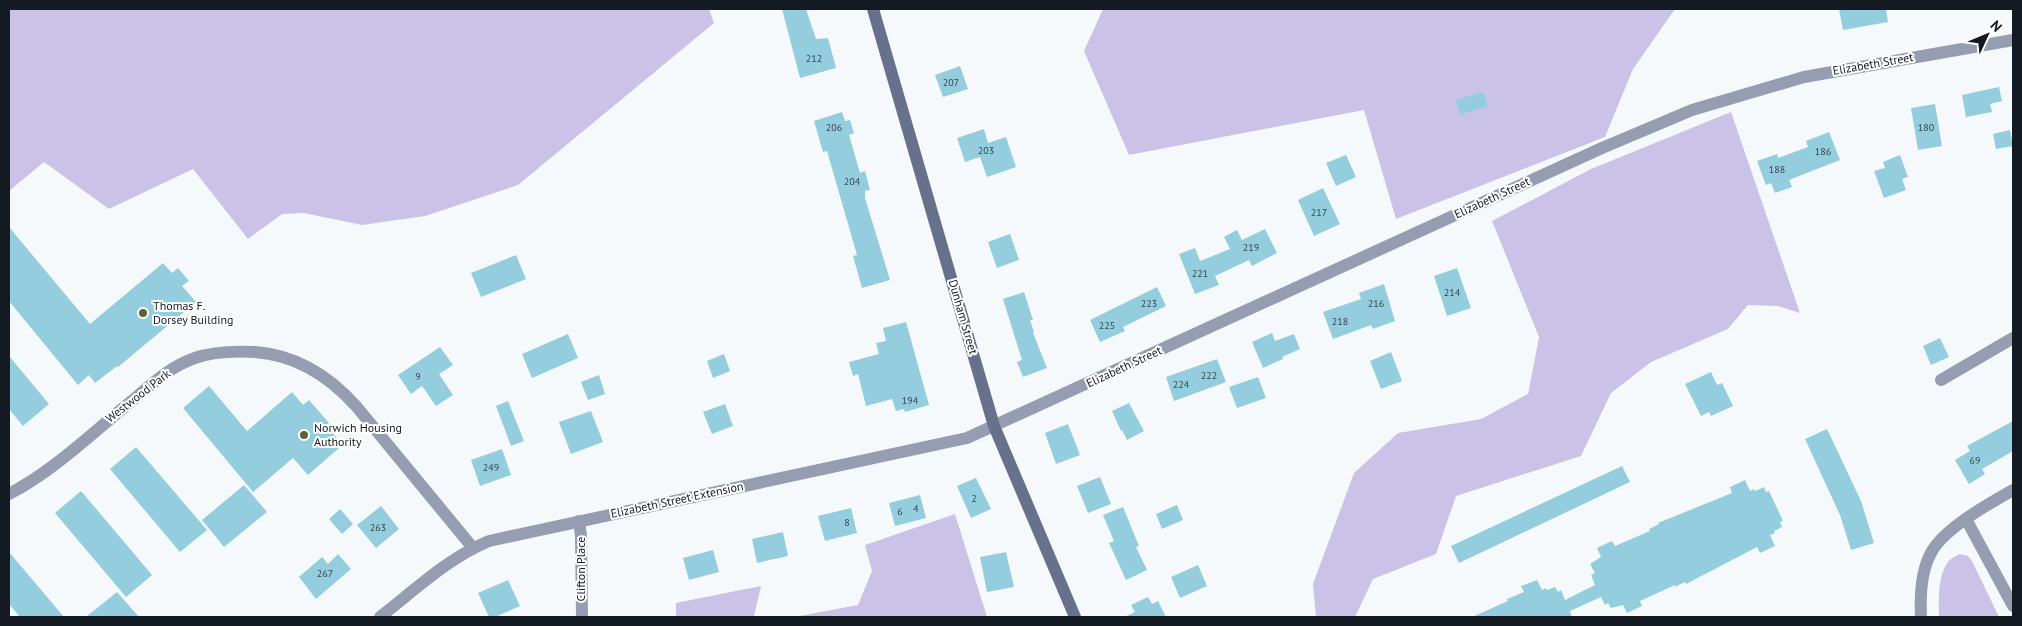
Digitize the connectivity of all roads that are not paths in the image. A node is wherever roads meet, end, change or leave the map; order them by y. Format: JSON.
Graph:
{"nodes":[{"id":1,"x":873,"y":9,"type":"edge"},
{"id":2,"x":2013,"y":40,"type":"edge"},
{"id":3,"x":2013,"y":338,"type":"edge"},
{"id":4,"x":1941,"y":380,"type":"dead end"},
{"id":5,"x":994,"y":426,"type":"junction"},
{"id":6,"x":2013,"y":490,"type":"edge"},
{"id":7,"x":9,"y":494,"type":"edge"},
{"id":8,"x":1966,"y":519,"type":"junction"},
{"id":9,"x":579,"y":521,"type":"junction"},
{"id":10,"x":473,"y":548,"type":"junction"},
{"id":11,"x":2013,"y":606,"type":"edge"},
{"id":12,"x":380,"y":617,"type":"edge"},
{"id":13,"x":582,"y":617,"type":"edge"},
{"id":14,"x":1075,"y":617,"type":"edge"},
{"id":15,"x":1921,"y":617,"type":"edge"}],
"edges":[{"from":1,"to":5,"type":"street","name":"Dunham Street"},
{"from":2,"to":5,"type":"street","name":"Elizabeth Street"},
{"from":3,"to":4,"type":"street"},
{"from":5,"to":9,"type":"street","name":"Elizabeth Street Extension"},
{"from":5,"to":14,"type":"street","name":"Dunham Street"},
{"from":6,"to":8,"type":"street"},
{"from":7,"to":10,"type":"street","name":"Westwood Park"},
{"from":8,"to":11,"type":"street"},
{"from":8,"to":15,"type":"street"},
{"from":9,"to":10,"type":"street","name":"Elizabeth Street Extension"},
{"from":9,"to":13,"type":"street","name":"Clifton Place"},
{"from":10,"to":12,"type":"street","name":"Elizabeth Street Extension"}]}
